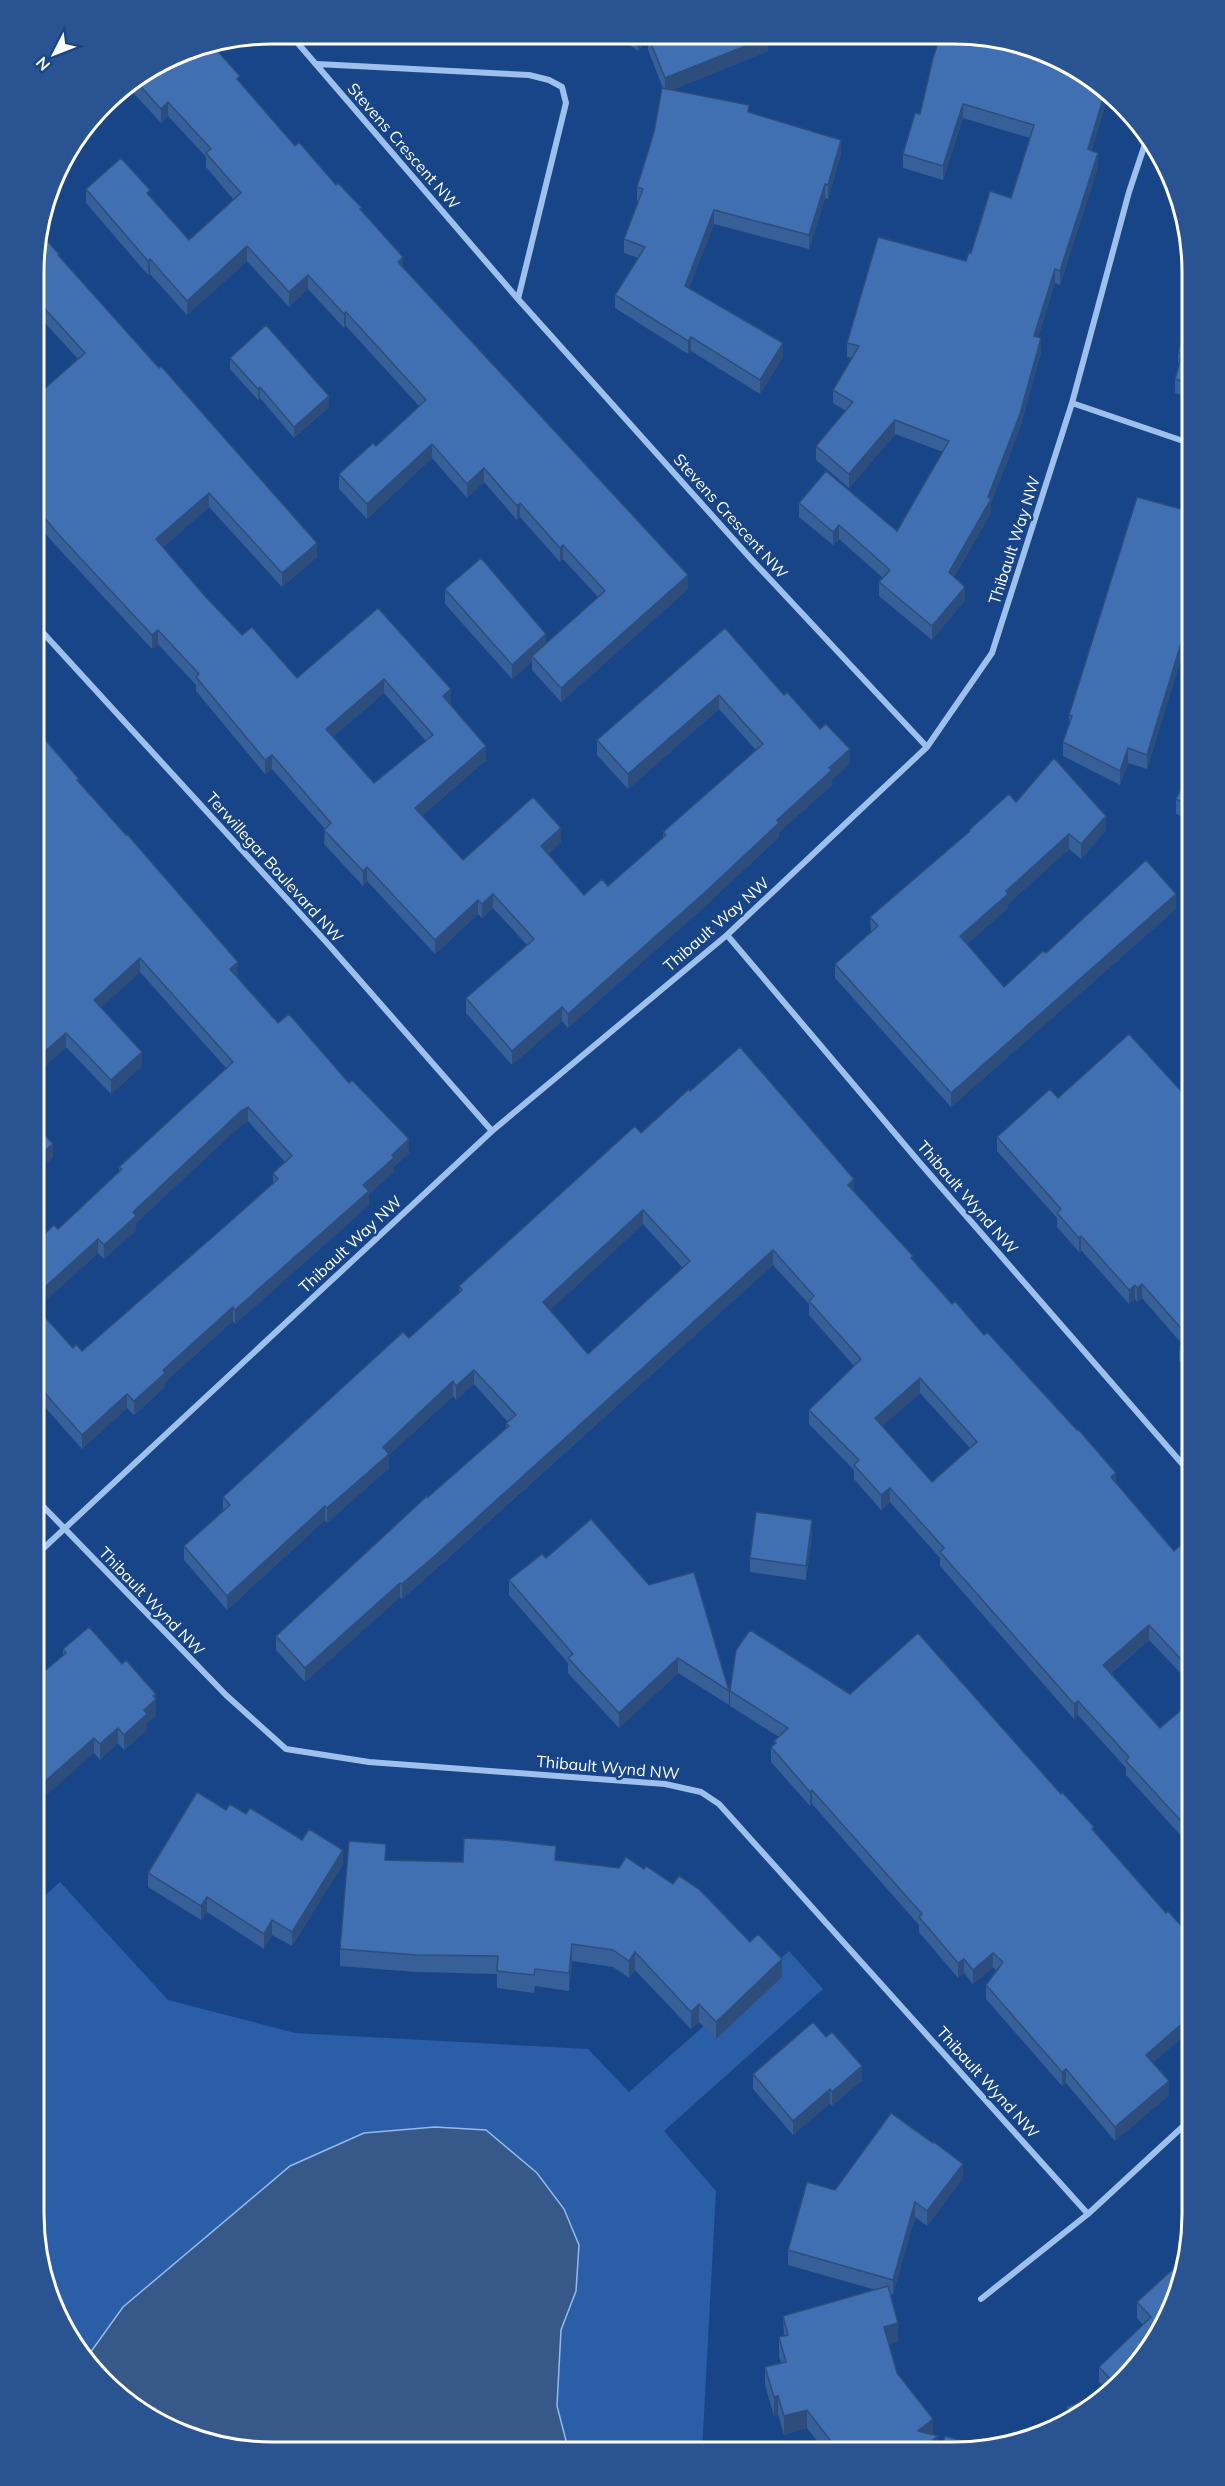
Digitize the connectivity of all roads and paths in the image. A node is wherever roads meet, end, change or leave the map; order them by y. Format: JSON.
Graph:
{"nodes":[{"id":1,"x":298,"y":44,"type":"edge"},
{"id":2,"x":316,"y":64,"type":"junction"},
{"id":3,"x":1144,"y":147,"type":"edge"},
{"id":4,"x":518,"y":299,"type":"junction"},
{"id":5,"x":1072,"y":403,"type":"junction"},
{"id":6,"x":1182,"y":441,"type":"edge"},
{"id":7,"x":44,"y":634,"type":"edge"},
{"id":8,"x":927,"y":747,"type":"junction"},
{"id":9,"x":727,"y":935,"type":"junction"},
{"id":10,"x":492,"y":1131,"type":"junction"},
{"id":11,"x":1182,"y":1464,"type":"edge"},
{"id":12,"x":44,"y":1508,"type":"edge"},
{"id":13,"x":64,"y":1531,"type":"junction"},
{"id":14,"x":44,"y":1548,"type":"edge"},
{"id":15,"x":1182,"y":2127,"type":"edge"},
{"id":16,"x":1088,"y":2214,"type":"junction"},
{"id":17,"x":981,"y":2299,"type":"dead end"}],
"edges":[{"from":1,"to":2,"type":"street","name":"Stevens Crescent NW"},
{"from":2,"to":4,"type":"street","name":"Stevens Crescent NW"},
{"from":2,"to":4,"type":"street","name":"Stevens Crescent NW"},
{"from":3,"to":5,"type":"street","name":"Thibault Way NW"},
{"from":4,"to":8,"type":"street","name":"Stevens Crescent NW"},
{"from":5,"to":6,"type":"street"},
{"from":5,"to":8,"type":"street","name":"Thibault Way NW"},
{"from":7,"to":10,"type":"street","name":"Terwillegar Boulevard NW"},
{"from":8,"to":9,"type":"street","name":"Thibault Way NW"},
{"from":9,"to":10,"type":"street","name":"Thibault Way NW"},
{"from":9,"to":11,"type":"street","name":"Thibault Wynd NW"},
{"from":10,"to":13,"type":"street","name":"Thibault Way NW"},
{"from":12,"to":13,"type":"street","name":"Thibault Wynd NW"},
{"from":13,"to":14,"type":"street","name":"Thibault Way NW"},
{"from":13,"to":16,"type":"street","name":"Thibault Wynd NW"},
{"from":15,"to":16,"type":"street"},
{"from":16,"to":17,"type":"street"}]}
